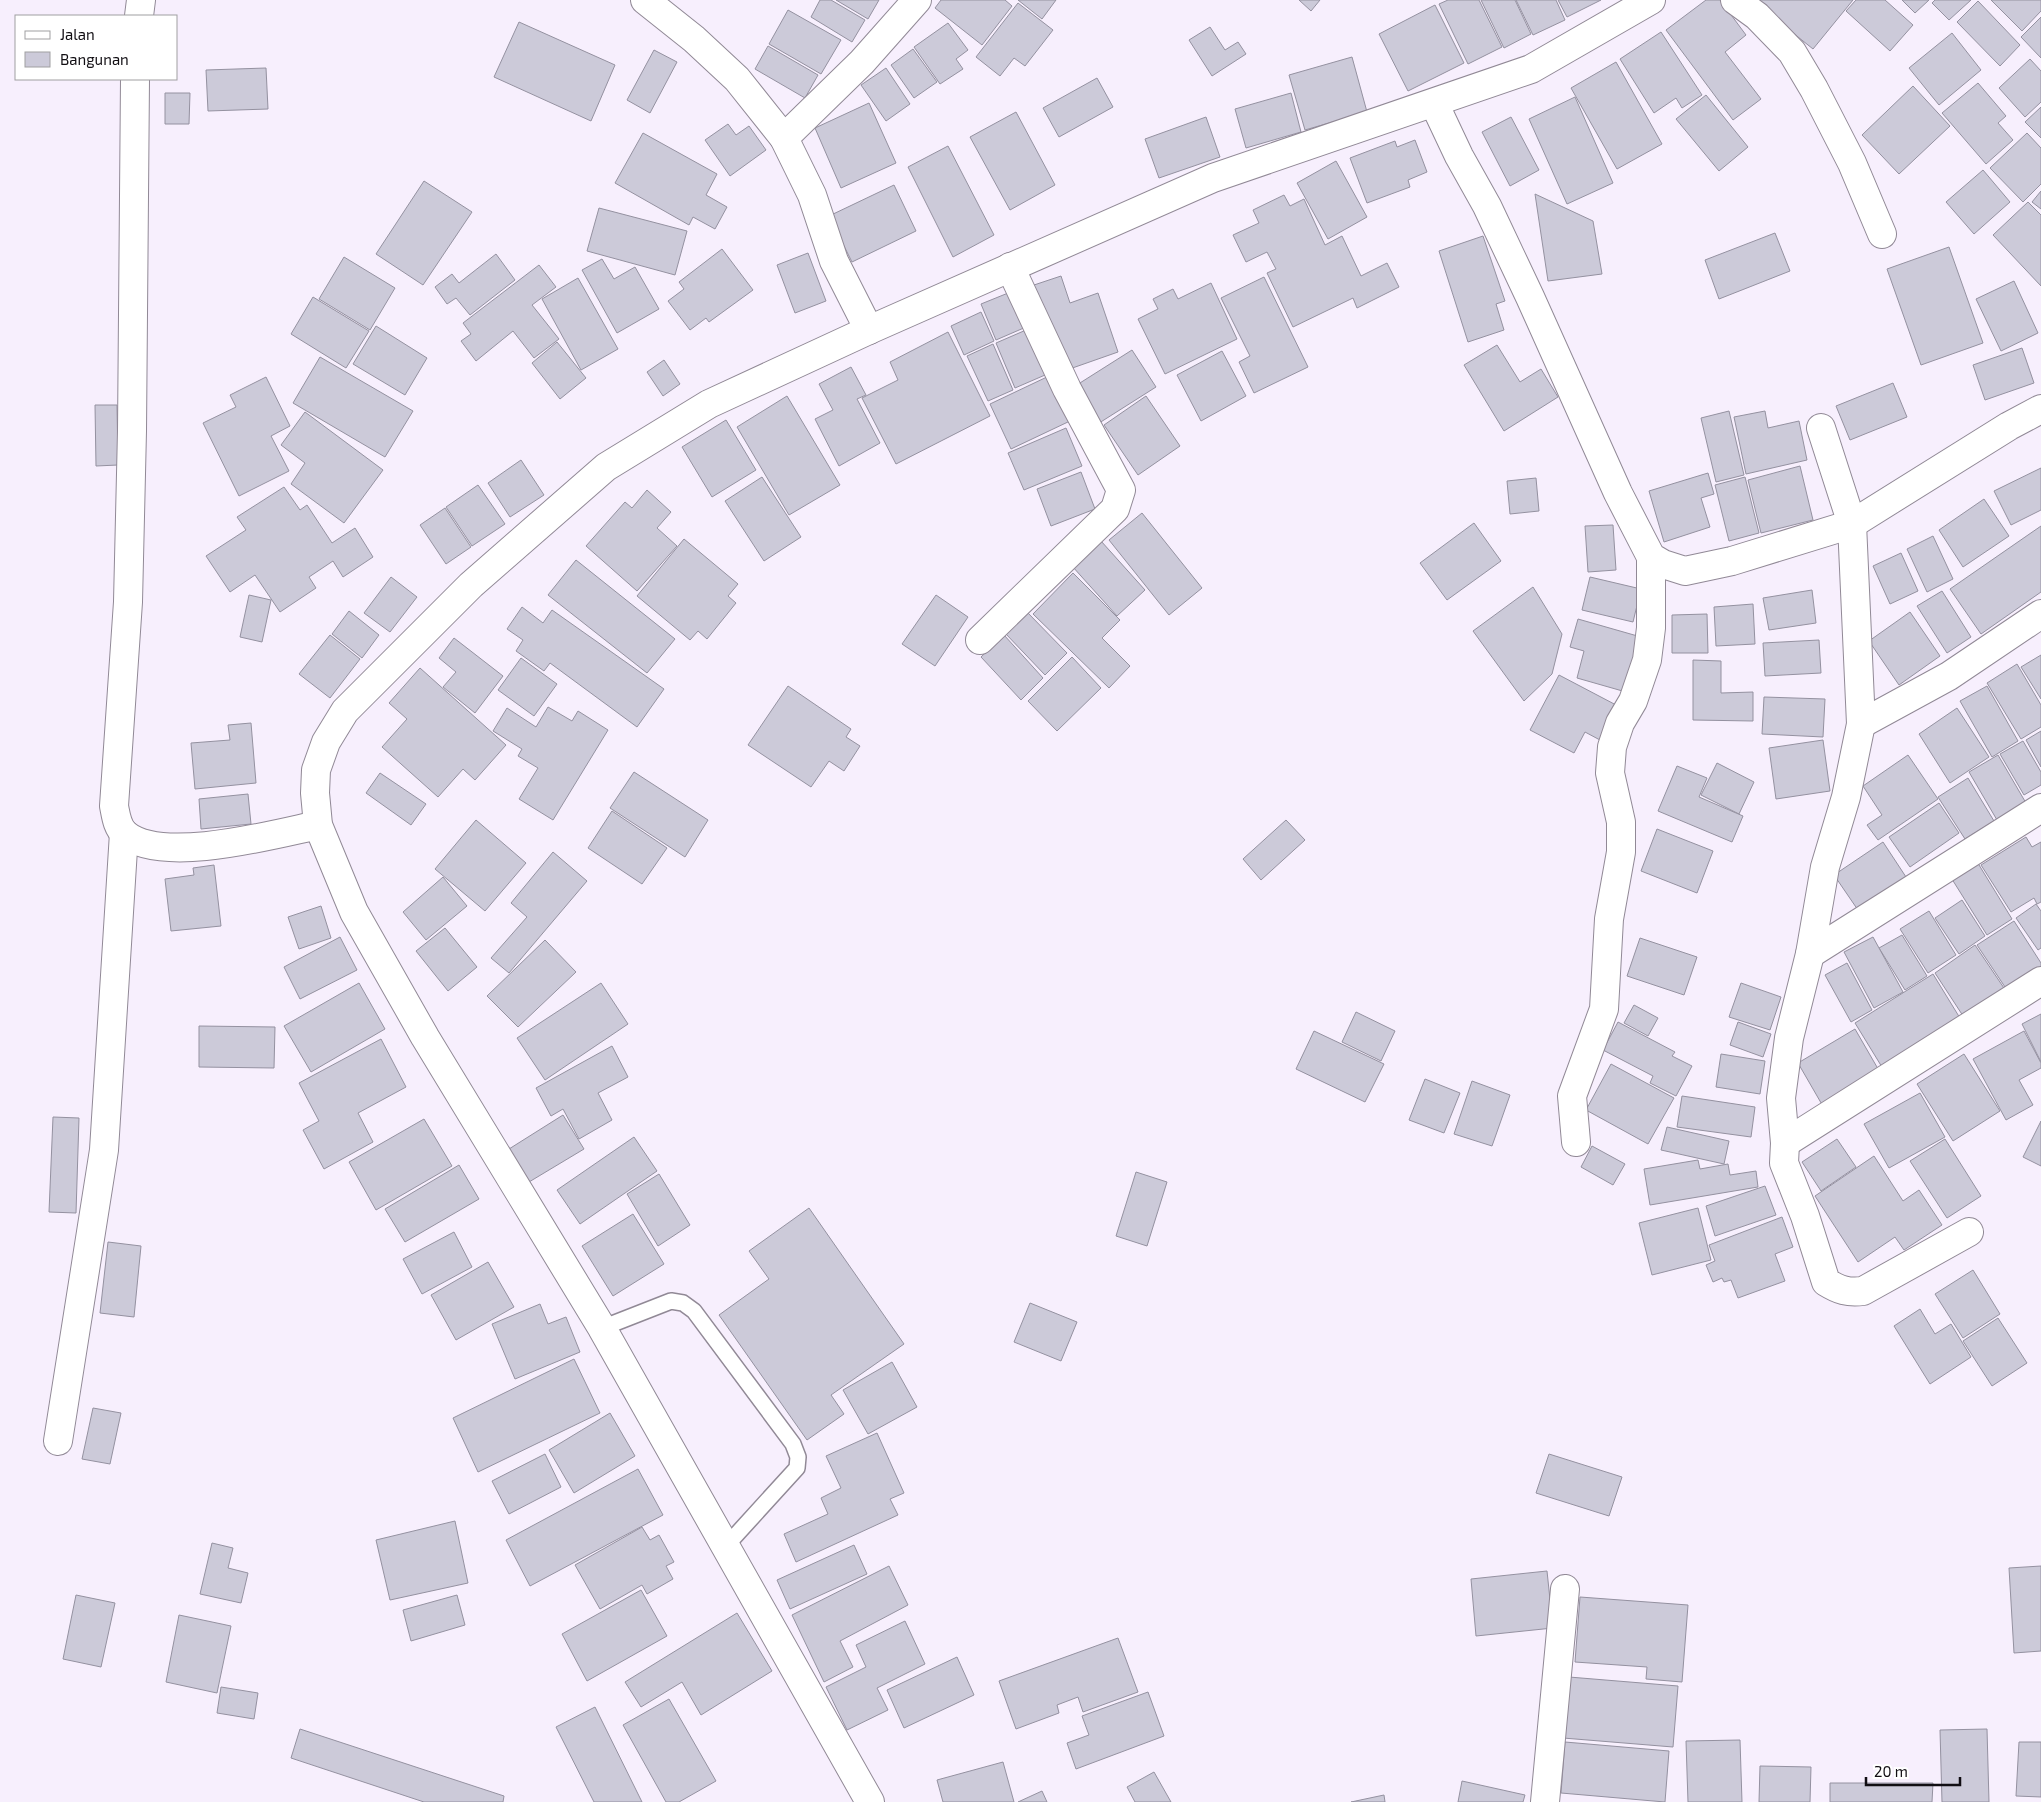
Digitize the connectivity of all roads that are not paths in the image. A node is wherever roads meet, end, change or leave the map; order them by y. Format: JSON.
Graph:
{"nodes":[{"id":1,"x":141,"y":0,"type":"edge"},
{"id":2,"x":645,"y":0,"type":"edge"},
{"id":3,"x":917,"y":0,"type":"edge"},
{"id":4,"x":1650,"y":0,"type":"edge"},
{"id":5,"x":1735,"y":0,"type":"edge"},
{"id":6,"x":139,"y":15,"type":"edge"},
{"id":7,"x":135,"y":80,"type":"edge"},
{"id":8,"x":1434,"y":104,"type":"junction"},
{"id":9,"x":784,"y":138,"type":"junction"},
{"id":10,"x":1882,"y":234,"type":"dead end"},
{"id":11,"x":1010,"y":267,"type":"junction"},
{"id":12,"x":869,"y":330,"type":"junction"},
{"id":13,"x":2041,"y":409,"type":"edge"},
{"id":14,"x":1821,"y":428,"type":"dead end"},
{"id":15,"x":1852,"y":524,"type":"junction"},
{"id":16,"x":1651,"y":557,"type":"junction"},
{"id":17,"x":2041,"y":614,"type":"edge"},
{"id":18,"x":980,"y":640,"type":"dead end"},
{"id":19,"x":1861,"y":724,"type":"junction"},
{"id":20,"x":2041,"y":808,"type":"edge"},
{"id":21,"x":318,"y":825,"type":"junction"},
{"id":22,"x":124,"y":833,"type":"junction"},
{"id":23,"x":1810,"y":954,"type":"junction"},
{"id":24,"x":2041,"y":981,"type":"edge"},
{"id":25,"x":1576,"y":1142,"type":"dead end"},
{"id":26,"x":1785,"y":1143,"type":"junction"},
{"id":27,"x":1969,"y":1232,"type":"dead end"},
{"id":28,"x":602,"y":1328,"type":"junction"},
{"id":29,"x":58,"y":1441,"type":"dead end"},
{"id":30,"x":726,"y":1546,"type":"junction"},
{"id":31,"x":1565,"y":1589,"type":"dead end"},
{"id":32,"x":870,"y":1802,"type":"edge"},
{"id":33,"x":1545,"y":1802,"type":"edge"}],
"edges":[{"from":1,"to":6,"type":"street"},
{"from":2,"to":9,"type":"street"},
{"from":3,"to":9,"type":"street"},
{"from":4,"to":8,"type":"street"},
{"from":5,"to":10,"type":"street"},
{"from":7,"to":22,"type":"street"},
{"from":8,"to":11,"type":"street"},
{"from":8,"to":16,"type":"street"},
{"from":9,"to":12,"type":"street"},
{"from":11,"to":12,"type":"street"},
{"from":11,"to":18,"type":"street"},
{"from":12,"to":21,"type":"street"},
{"from":13,"to":15,"type":"street"},
{"from":14,"to":15,"type":"street"},
{"from":15,"to":16,"type":"street"},
{"from":15,"to":19,"type":"street"},
{"from":16,"to":25,"type":"street"},
{"from":17,"to":19,"type":"street"},
{"from":19,"to":23,"type":"street"},
{"from":20,"to":23,"type":"street"},
{"from":21,"to":22,"type":"street"},
{"from":21,"to":28,"type":"street"},
{"from":22,"to":29,"type":"street"},
{"from":23,"to":26,"type":"street"},
{"from":24,"to":26,"type":"street"},
{"from":26,"to":27,"type":"street"},
{"from":28,"to":30,"type":"street"},
{"from":28,"to":30,"type":"lane"},
{"from":30,"to":32,"type":"street"},
{"from":31,"to":33,"type":"street"}]}
